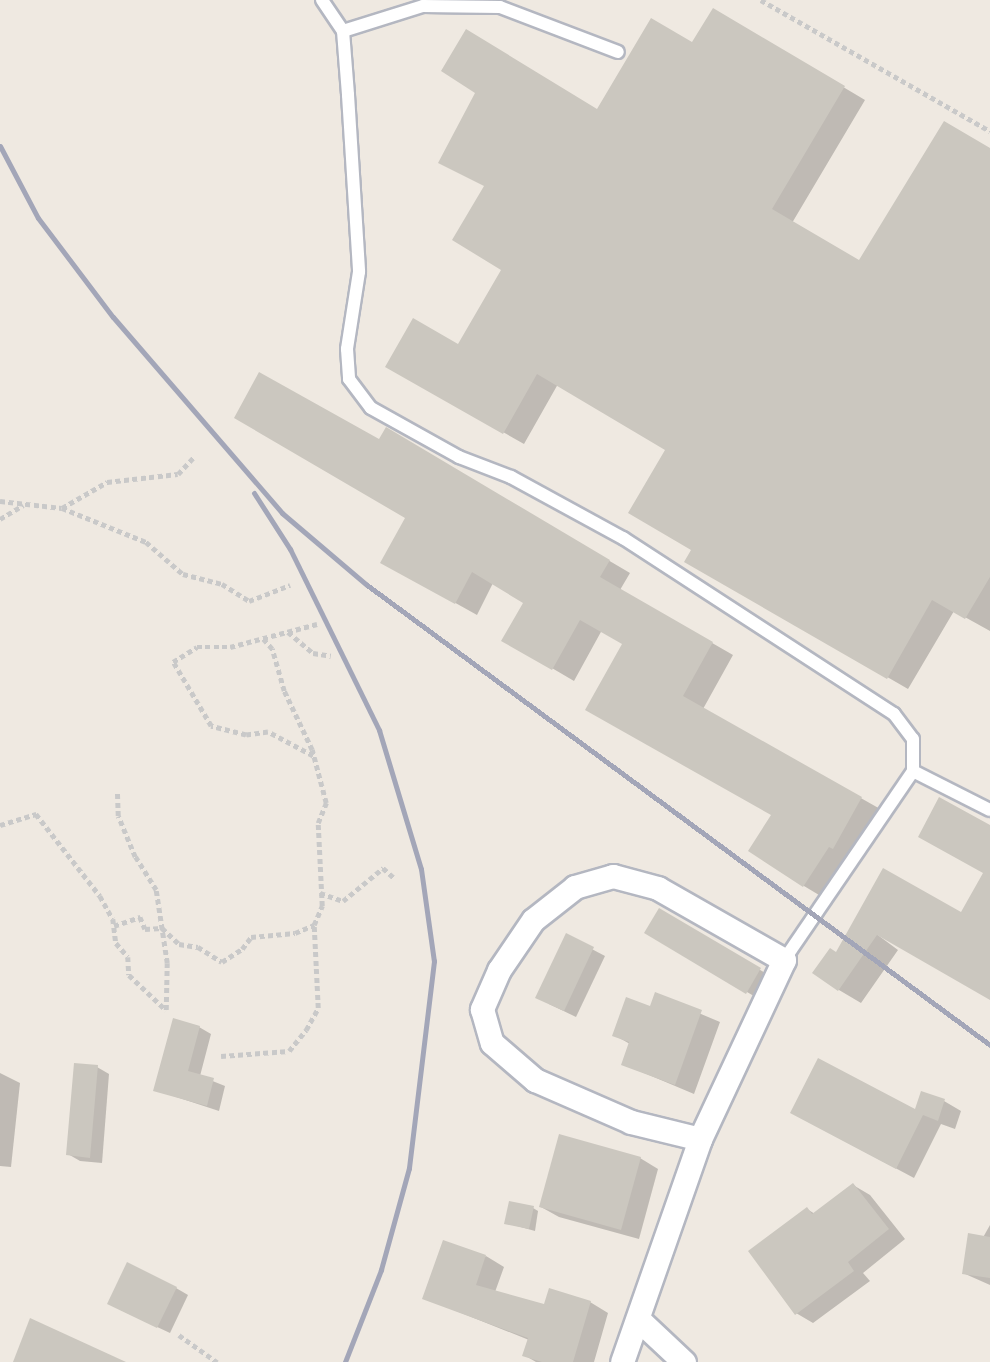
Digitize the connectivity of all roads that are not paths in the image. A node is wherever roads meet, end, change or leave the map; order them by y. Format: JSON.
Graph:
{"nodes":[{"id":1,"x":322,"y":0,"type":"edge"},
{"id":2,"x":343,"y":31,"type":"junction"},
{"id":3,"x":618,"y":52,"type":"dead end"},
{"id":4,"x":913,"y":771,"type":"junction"},
{"id":5,"x":990,"y":810,"type":"edge"},
{"id":6,"x":784,"y":960,"type":"junction"},
{"id":7,"x":700,"y":1139,"type":"junction"},
{"id":8,"x":638,"y":1319,"type":"junction"},
{"id":9,"x":622,"y":1362,"type":"edge"},
{"id":10,"x":684,"y":1362,"type":"edge"}],
"edges":[{"from":1,"to":2,"type":"lane"},
{"from":2,"to":3,"type":"lane"},
{"from":2,"to":4,"type":"lane"},
{"from":4,"to":5,"type":"lane"},
{"from":4,"to":6,"type":"lane"},
{"from":6,"to":7,"type":"street"},
{"from":6,"to":7,"type":"street"},
{"from":7,"to":8,"type":"street"},
{"from":8,"to":9,"type":"street"},
{"from":8,"to":10,"type":"street"}]}
